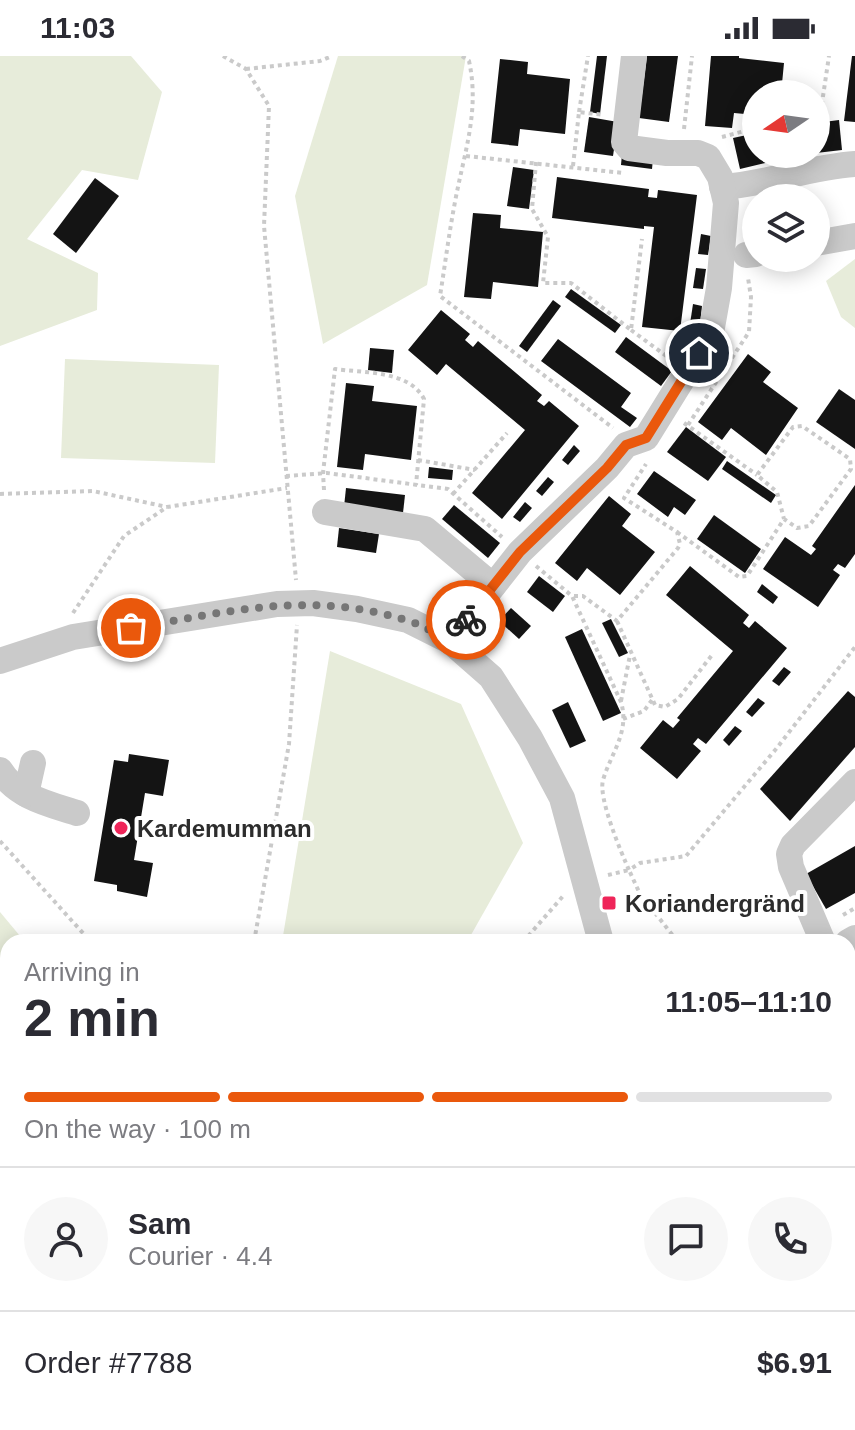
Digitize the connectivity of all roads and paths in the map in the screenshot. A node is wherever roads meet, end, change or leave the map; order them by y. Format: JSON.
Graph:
{"nodes":[{"id":1,"x":223,"y":56,"type":"edge"},
{"id":2,"x":332,"y":56,"type":"edge"},
{"id":3,"x":462,"y":56,"type":"edge"},
{"id":4,"x":478,"y":56,"type":"edge"},
{"id":5,"x":587,"y":56,"type":"edge"},
{"id":6,"x":634,"y":56,"type":"edge"},
{"id":7,"x":692,"y":56,"type":"edge"},
{"id":8,"x":829,"y":56,"type":"edge"},
{"id":9,"x":469,"y":61,"type":"junction"},
{"id":10,"x":246,"y":69,"type":"junction"},
{"id":11,"x":825,"y":80,"type":"edge"},
{"id":12,"x":579,"y":112,"type":"junction"},
{"id":13,"x":627,"y":118,"type":"junction"},
{"id":14,"x":742,"y":131,"type":"edge"},
{"id":15,"x":692,"y":154,"type":"junction"},
{"id":16,"x":466,"y":156,"type":"junction"},
{"id":17,"x":536,"y":162,"type":"junction"},
{"id":18,"x":855,"y":164,"type":"edge"},
{"id":19,"x":573,"y":166,"type":"junction"},
{"id":20,"x":630,"y":174,"type":"dead end"},
{"id":21,"x":722,"y":187,"type":"junction"},
{"id":22,"x":855,"y":236,"type":"edge"},
{"id":23,"x":642,"y":239,"type":"dead end"},
{"id":24,"x":830,"y":240,"type":"edge"},
{"id":25,"x":631,"y":330,"type":"junction"},
{"id":26,"x":687,"y":372,"type":"junction"},
{"id":27,"x":676,"y":421,"type":"dead end"},
{"id":28,"x":507,"y":433,"type":"dead end"},
{"id":29,"x":642,"y":450,"type":"junction"},
{"id":30,"x":418,"y":460,"type":"junction"},
{"id":31,"x":475,"y":470,"type":"junction"},
{"id":32,"x":323,"y":473,"type":"junction"},
{"id":33,"x":757,"y":475,"type":"junction"},
{"id":34,"x":286,"y":476,"type":"junction"},
{"id":35,"x":416,"y":485,"type":"junction"},
{"id":36,"x":287,"y":488,"type":"junction"},
{"id":37,"x":0,"y":494,"type":"edge"},
{"id":38,"x":453,"y":494,"type":"junction"},
{"id":39,"x":167,"y":507,"type":"junction"},
{"id":40,"x":325,"y":512,"type":"joint"},
{"id":41,"x":784,"y":519,"type":"junction"},
{"id":42,"x":677,"y":532,"type":"junction"},
{"id":43,"x":520,"y":552,"type":"junction"},
{"id":44,"x":296,"y":584,"type":"dead end"},
{"id":45,"x":493,"y":586,"type":"junction"},
{"id":46,"x":572,"y":596,"type":"junction"},
{"id":47,"x":69,"y":619,"type":"dead end"},
{"id":48,"x":298,"y":619,"type":"dead end"},
{"id":49,"x":617,"y":621,"type":"junction"},
{"id":50,"x":450,"y":641,"type":"junction"},
{"id":51,"x":855,"y":647,"type":"edge"},
{"id":52,"x":631,"y":652,"type":"junction"},
{"id":53,"x":712,"y":655,"type":"dead end"},
{"id":54,"x":0,"y":661,"type":"edge"},
{"id":55,"x":652,"y":700,"type":"junction"},
{"id":56,"x":621,"y":702,"type":"junction"},
{"id":57,"x":623,"y":719,"type":"junction"},
{"id":58,"x":33,"y":763,"type":"dead end"},
{"id":59,"x":0,"y":770,"type":"edge"},
{"id":60,"x":855,"y":782,"type":"edge"},
{"id":61,"x":26,"y":794,"type":"junction"},
{"id":62,"x":77,"y":813,"type":"dead end"},
{"id":63,"x":0,"y":841,"type":"edge"},
{"id":64,"x":629,"y":870,"type":"junction"},
{"id":65,"x":585,"y":881,"type":"junction"},
{"id":66,"x":84,"y":934,"type":"edge"},
{"id":67,"x":255,"y":934,"type":"edge"},
{"id":68,"x":530,"y":934,"type":"edge"},
{"id":69,"x":599,"y":934,"type":"edge"},
{"id":70,"x":672,"y":934,"type":"edge"},
{"id":71,"x":820,"y":934,"type":"edge"}],
"edges":[{"from":1,"to":10,"type":"path"},
{"from":2,"to":10,"type":"path"},
{"from":3,"to":9,"type":"path"},
{"from":4,"to":9,"type":"path"},
{"from":5,"to":12,"type":"path"},
{"from":6,"to":13,"type":"street"},
{"from":7,"to":15,"type":"path"},
{"from":8,"to":11,"type":"path"},
{"from":9,"to":16,"type":"path"},
{"from":10,"to":34,"type":"path"},
{"from":12,"to":13,"type":"path"},
{"from":12,"to":19,"type":"path"},
{"from":13,"to":15,"type":"street"},
{"from":14,"to":15,"type":"path"},
{"from":15,"to":21,"type":"street"},
{"from":16,"to":17,"type":"path"},
{"from":16,"to":29,"type":"path"},
{"from":17,"to":19,"type":"path"},
{"from":17,"to":25,"type":"path"},
{"from":18,"to":21,"type":"street"},
{"from":19,"to":20,"type":"path"},
{"from":21,"to":26,"type":"street"},
{"from":22,"to":24,"type":"street"},
{"from":23,"to":25,"type":"path"},
{"from":25,"to":26,"type":"path"},
{"from":26,"to":29,"type":"street"},
{"from":27,"to":33,"type":"path"},
{"from":28,"to":31,"type":"path"},
{"from":29,"to":42,"type":"path"},
{"from":29,"to":43,"type":"street"},
{"from":30,"to":31,"type":"path"},
{"from":30,"to":32,"type":"path"},
{"from":30,"to":35,"type":"path"},
{"from":31,"to":38,"type":"path"},
{"from":32,"to":34,"type":"path"},
{"from":32,"to":35,"type":"path"},
{"from":32,"to":40,"type":"path"},
{"from":33,"to":41,"type":"path"},
{"from":33,"to":41,"type":"path"},
{"from":34,"to":36,"type":"path"},
{"from":35,"to":38,"type":"path"},
{"from":36,"to":39,"type":"path"},
{"from":36,"to":44,"type":"path"},
{"from":37,"to":39,"type":"path"},
{"from":38,"to":43,"type":"path"},
{"from":39,"to":47,"type":"path"},
{"from":40,"to":45,"type":"street"},
{"from":41,"to":42,"type":"path"},
{"from":42,"to":49,"type":"path"},
{"from":43,"to":45,"type":"street"},
{"from":43,"to":46,"type":"path"},
{"from":45,"to":50,"type":"street"},
{"from":46,"to":49,"type":"path"},
{"from":46,"to":56,"type":"path"},
{"from":48,"to":67,"type":"path"},
{"from":49,"to":52,"type":"path"},
{"from":50,"to":54,"type":"street"},
{"from":50,"to":65,"type":"street"},
{"from":51,"to":64,"type":"path"},
{"from":52,"to":55,"type":"path"},
{"from":52,"to":56,"type":"path"},
{"from":53,"to":55,"type":"path"},
{"from":55,"to":57,"type":"path"},
{"from":56,"to":57,"type":"path"},
{"from":57,"to":64,"type":"path"},
{"from":58,"to":61,"type":"street"},
{"from":59,"to":61,"type":"street"},
{"from":60,"to":71,"type":"street"},
{"from":61,"to":62,"type":"street"},
{"from":63,"to":66,"type":"path"},
{"from":64,"to":65,"type":"path"},
{"from":64,"to":70,"type":"path"},
{"from":65,"to":68,"type":"path"},
{"from":65,"to":69,"type":"street"}]}
